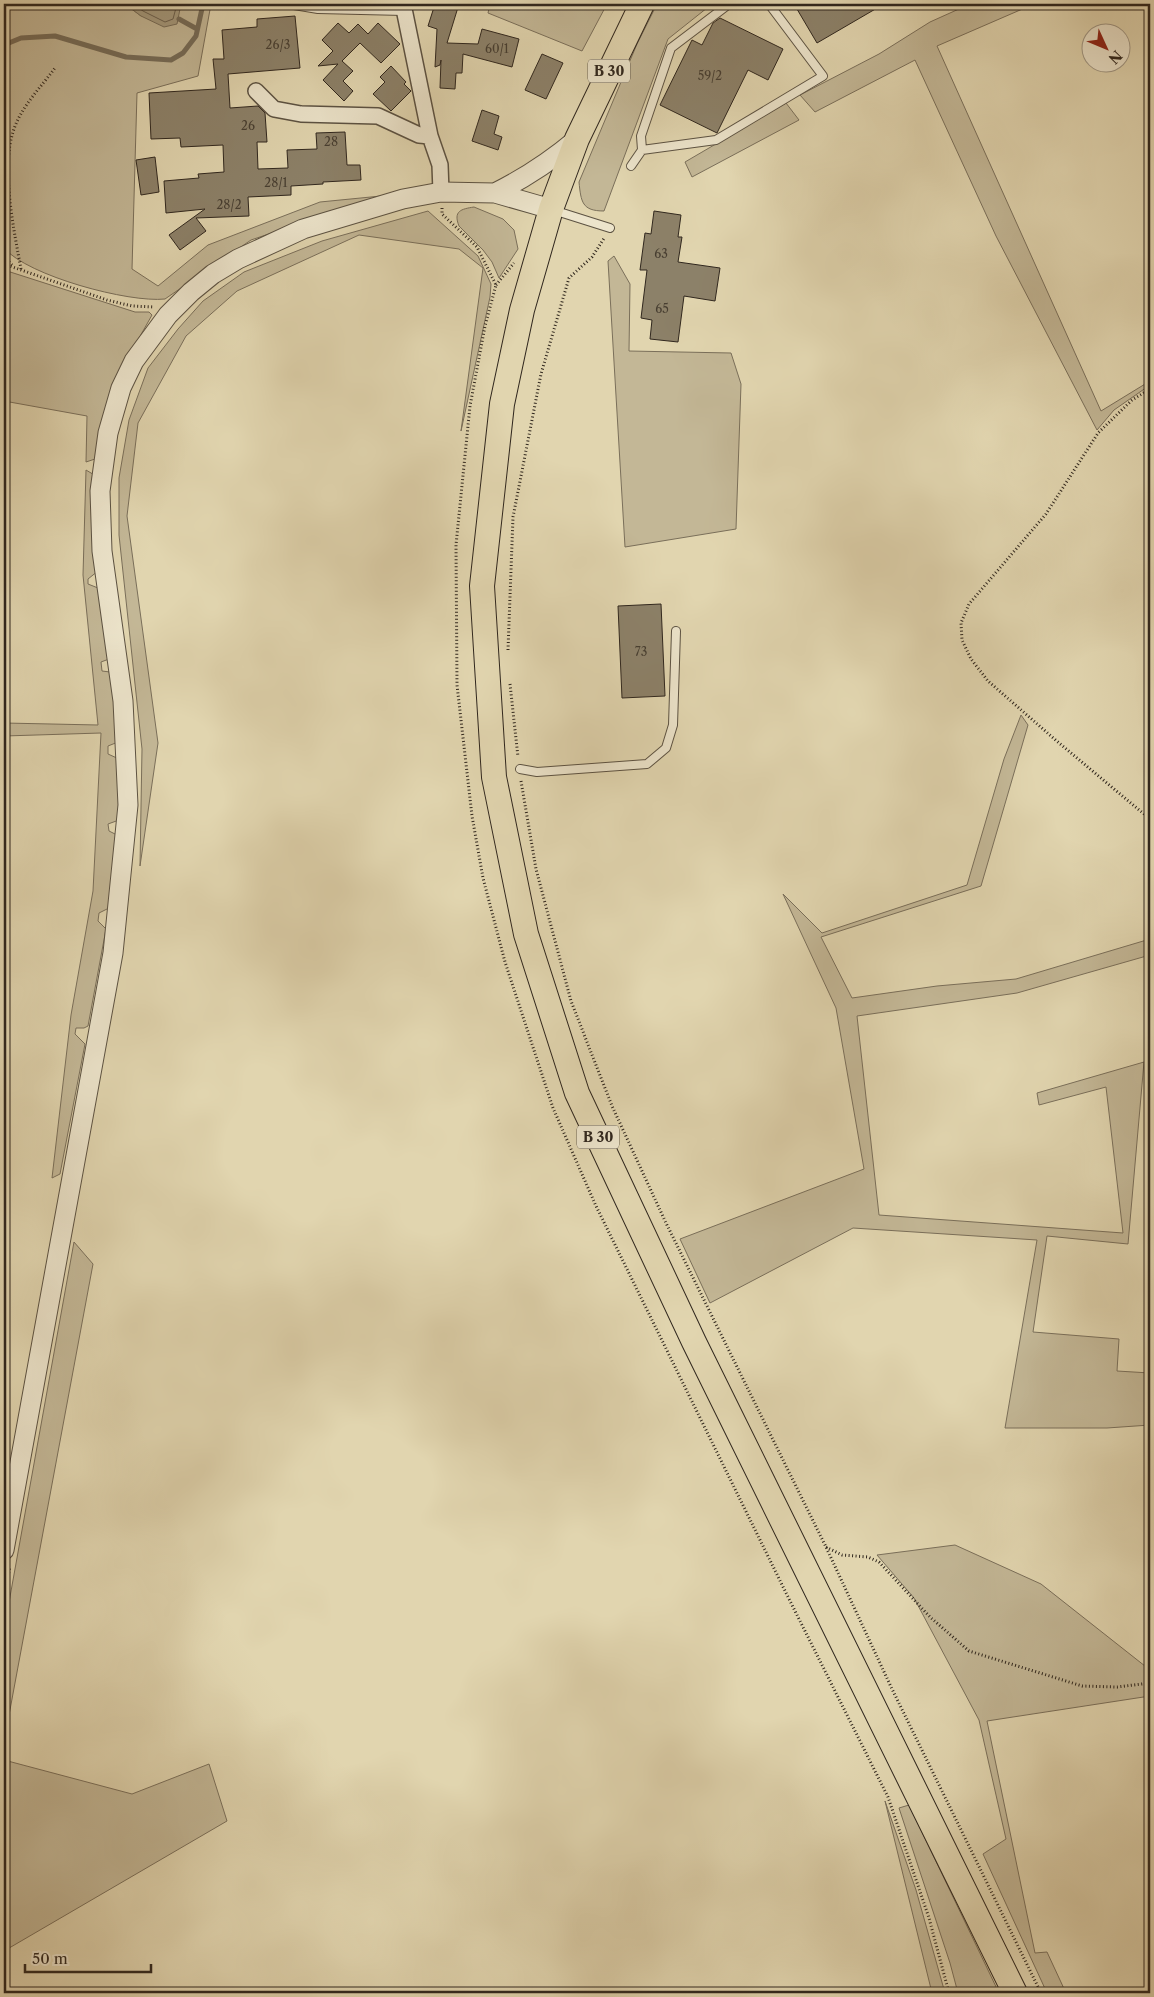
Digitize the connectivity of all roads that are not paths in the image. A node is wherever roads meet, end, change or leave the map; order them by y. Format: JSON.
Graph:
{"nodes":[{"id":1,"x":288,"y":4,"type":"edge"},
{"id":2,"x":642,"y":4,"type":"edge"},
{"id":3,"x":729,"y":4,"type":"edge"},
{"id":4,"x":769,"y":4,"type":"edge"},
{"id":5,"x":404,"y":7,"type":"edge"},
{"id":6,"x":256,"y":91,"type":"dead end"},
{"id":7,"x":430,"y":136,"type":"junction"},
{"id":8,"x":577,"y":139,"type":"junction"},
{"id":9,"x":642,"y":150,"type":"junction"},
{"id":10,"x":631,"y":166,"type":"dead end"},
{"id":11,"x":441,"y":192,"type":"junction"},
{"id":12,"x":495,"y":193,"type":"junction"},
{"id":13,"x":551,"y":209,"type":"junction"},
{"id":14,"x":610,"y":228,"type":"road end"},
{"id":15,"x":676,"y":631,"type":"dead end"},
{"id":16,"x":520,"y":769,"type":"road end"},
{"id":17,"x":4,"y":1550,"type":"edge"},
{"id":18,"x":1015,"y":1993,"type":"edge"}],
"edges":[{"from":1,"to":5,"type":"lane"},
{"from":2,"to":8,"type":"main road","number":"B 30"},
{"from":3,"to":9,"type":"lane"},
{"from":4,"to":9,"type":"lane"},
{"from":5,"to":7,"type":"street"},
{"from":6,"to":7,"type":"street"},
{"from":7,"to":11,"type":"street"},
{"from":8,"to":12,"type":"street"},
{"from":8,"to":13,"type":"main road","number":"B 30"},
{"from":9,"to":10,"type":"lane"},
{"from":11,"to":12,"type":"street"},
{"from":11,"to":17,"type":"street"},
{"from":12,"to":13,"type":"street"},
{"from":13,"to":14,"type":"lane"},
{"from":13,"to":18,"type":"main road","number":"B 30"},
{"from":15,"to":16,"type":"lane"}]}
